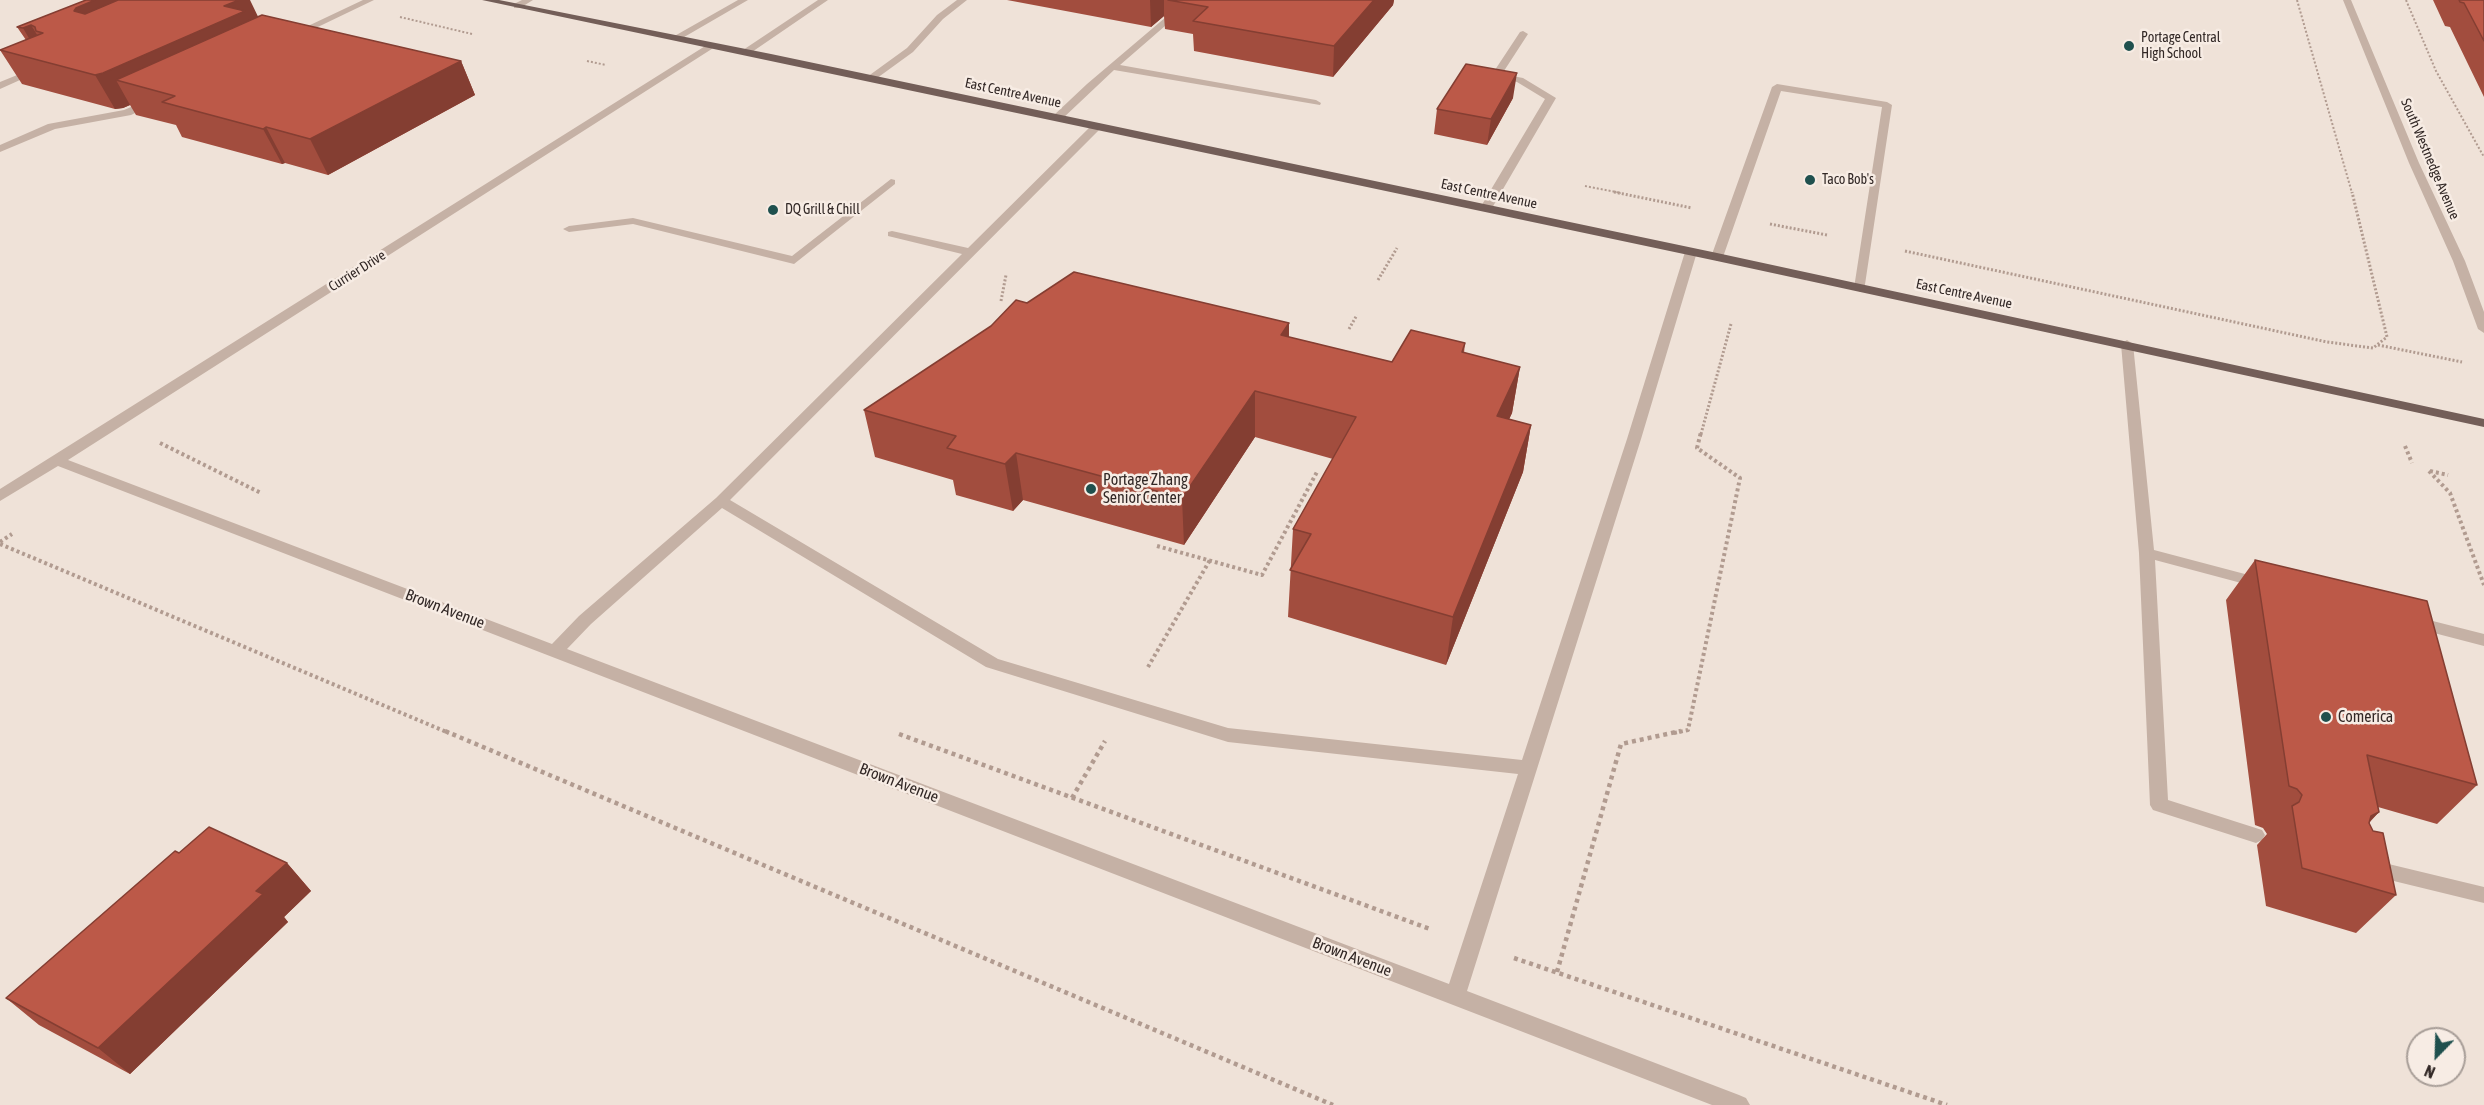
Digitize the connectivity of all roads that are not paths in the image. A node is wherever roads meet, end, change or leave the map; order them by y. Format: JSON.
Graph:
{"nodes":[{"id":1,"x":370,"y":0,"type":"edge"},
{"id":2,"x":486,"y":0,"type":"edge"},
{"id":3,"x":529,"y":0,"type":"edge"},
{"id":4,"x":744,"y":0,"type":"edge"},
{"id":5,"x":824,"y":0,"type":"edge"},
{"id":6,"x":963,"y":0,"type":"edge"},
{"id":7,"x":1191,"y":0,"type":"edge"},
{"id":8,"x":2347,"y":0,"type":"edge"},
{"id":9,"x":517,"y":6,"type":"junction"},
{"id":10,"x":1524,"y":34,"type":"dead end"},
{"id":11,"x":675,"y":38,"type":"junction"},
{"id":12,"x":279,"y":42,"type":"edge"},
{"id":13,"x":713,"y":45,"type":"junction"},
{"id":14,"x":746,"y":52,"type":"junction"},
{"id":15,"x":1113,"y":67,"type":"junction"},
{"id":16,"x":41,"y":68,"type":"edge"},
{"id":17,"x":870,"y":79,"type":"junction"},
{"id":18,"x":0,"y":86,"type":"edge"},
{"id":19,"x":160,"y":98,"type":"edge"},
{"id":20,"x":1316,"y":103,"type":"dead end"},
{"id":21,"x":1057,"y":118,"type":"junction"},
{"id":22,"x":1096,"y":126,"type":"junction"},
{"id":23,"x":0,"y":149,"type":"edge"},
{"id":24,"x":891,"y":182,"type":"dead end"},
{"id":25,"x":1486,"y":208,"type":"junction"},
{"id":26,"x":569,"y":229,"type":"dead end"},
{"id":27,"x":892,"y":234,"type":"dead end"},
{"id":28,"x":969,"y":252,"type":"junction"},
{"id":29,"x":1691,"y":252,"type":"junction"},
{"id":30,"x":1717,"y":257,"type":"junction"},
{"id":31,"x":1860,"y":288,"type":"junction"},
{"id":32,"x":2484,"y":329,"type":"edge"},
{"id":33,"x":2127,"y":344,"type":"junction"},
{"id":34,"x":2484,"y":423,"type":"edge"},
{"id":35,"x":58,"y":461,"type":"junction"},
{"id":36,"x":0,"y":496,"type":"edge"},
{"id":37,"x":721,"y":501,"type":"junction"},
{"id":38,"x":2146,"y":553,"type":"junction"},
{"id":39,"x":2271,"y":586,"type":"edge"},
{"id":40,"x":2406,"y":621,"type":"edge"},
{"id":41,"x":2484,"y":640,"type":"edge"},
{"id":42,"x":555,"y":651,"type":"junction"},
{"id":43,"x":1528,"y":768,"type":"junction"},
{"id":44,"x":2256,"y":835,"type":"dead end"},
{"id":45,"x":2354,"y":863,"type":"edge"},
{"id":46,"x":2484,"y":895,"type":"edge"},
{"id":47,"x":1455,"y":996,"type":"junction"},
{"id":48,"x":1739,"y":1105,"type":"edge"}],
"edges":[{"from":1,"to":12,"type":"street"},
{"from":2,"to":9,"type":"main road","name":"East Centre Avenue"},
{"from":3,"to":9,"type":"street"},
{"from":4,"to":11,"type":"street"},
{"from":5,"to":14,"type":"street"},
{"from":6,"to":17,"type":"street"},
{"from":7,"to":15,"type":"street"},
{"from":8,"to":32,"type":"street","name":"South Westnedge Avenue"},
{"from":9,"to":11,"type":"main road","name":"East Centre Avenue"},
{"from":10,"to":25,"type":"street"},
{"from":11,"to":13,"type":"main road","name":"East Centre Avenue"},
{"from":13,"to":14,"type":"main road","name":"East Centre Avenue"},
{"from":13,"to":35,"type":"street","name":"Currier Drive"},
{"from":14,"to":17,"type":"main road","name":"East Centre Avenue"},
{"from":15,"to":20,"type":"street"},
{"from":15,"to":21,"type":"street"},
{"from":16,"to":18,"type":"street"},
{"from":17,"to":21,"type":"main road","name":"East Centre Avenue"},
{"from":19,"to":23,"type":"street"},
{"from":21,"to":22,"type":"main road","name":"East Centre Avenue"},
{"from":22,"to":25,"type":"main road","name":"East Centre Avenue"},
{"from":22,"to":28,"type":"street"},
{"from":24,"to":26,"type":"street"},
{"from":25,"to":29,"type":"main road","name":"East Centre Avenue"},
{"from":27,"to":28,"type":"street"},
{"from":28,"to":37,"type":"street"},
{"from":29,"to":30,"type":"main road","name":"East Centre Avenue"},
{"from":29,"to":43,"type":"street"},
{"from":30,"to":31,"type":"main road","name":"East Centre Avenue"},
{"from":30,"to":31,"type":"street"},
{"from":31,"to":33,"type":"main road","name":"East Centre Avenue"},
{"from":33,"to":34,"type":"main road","name":"East Centre Avenue"},
{"from":33,"to":38,"type":"street"},
{"from":35,"to":36,"type":"street","name":"Currier Drive"},
{"from":35,"to":42,"type":"street","name":"Brown Avenue"},
{"from":37,"to":42,"type":"street"},
{"from":37,"to":43,"type":"street"},
{"from":38,"to":39,"type":"street"},
{"from":38,"to":44,"type":"street"},
{"from":40,"to":41,"type":"street"},
{"from":42,"to":47,"type":"street","name":"Brown Avenue"},
{"from":43,"to":47,"type":"street"},
{"from":45,"to":46,"type":"street"},
{"from":47,"to":48,"type":"street","name":"Brown Avenue"}]}
